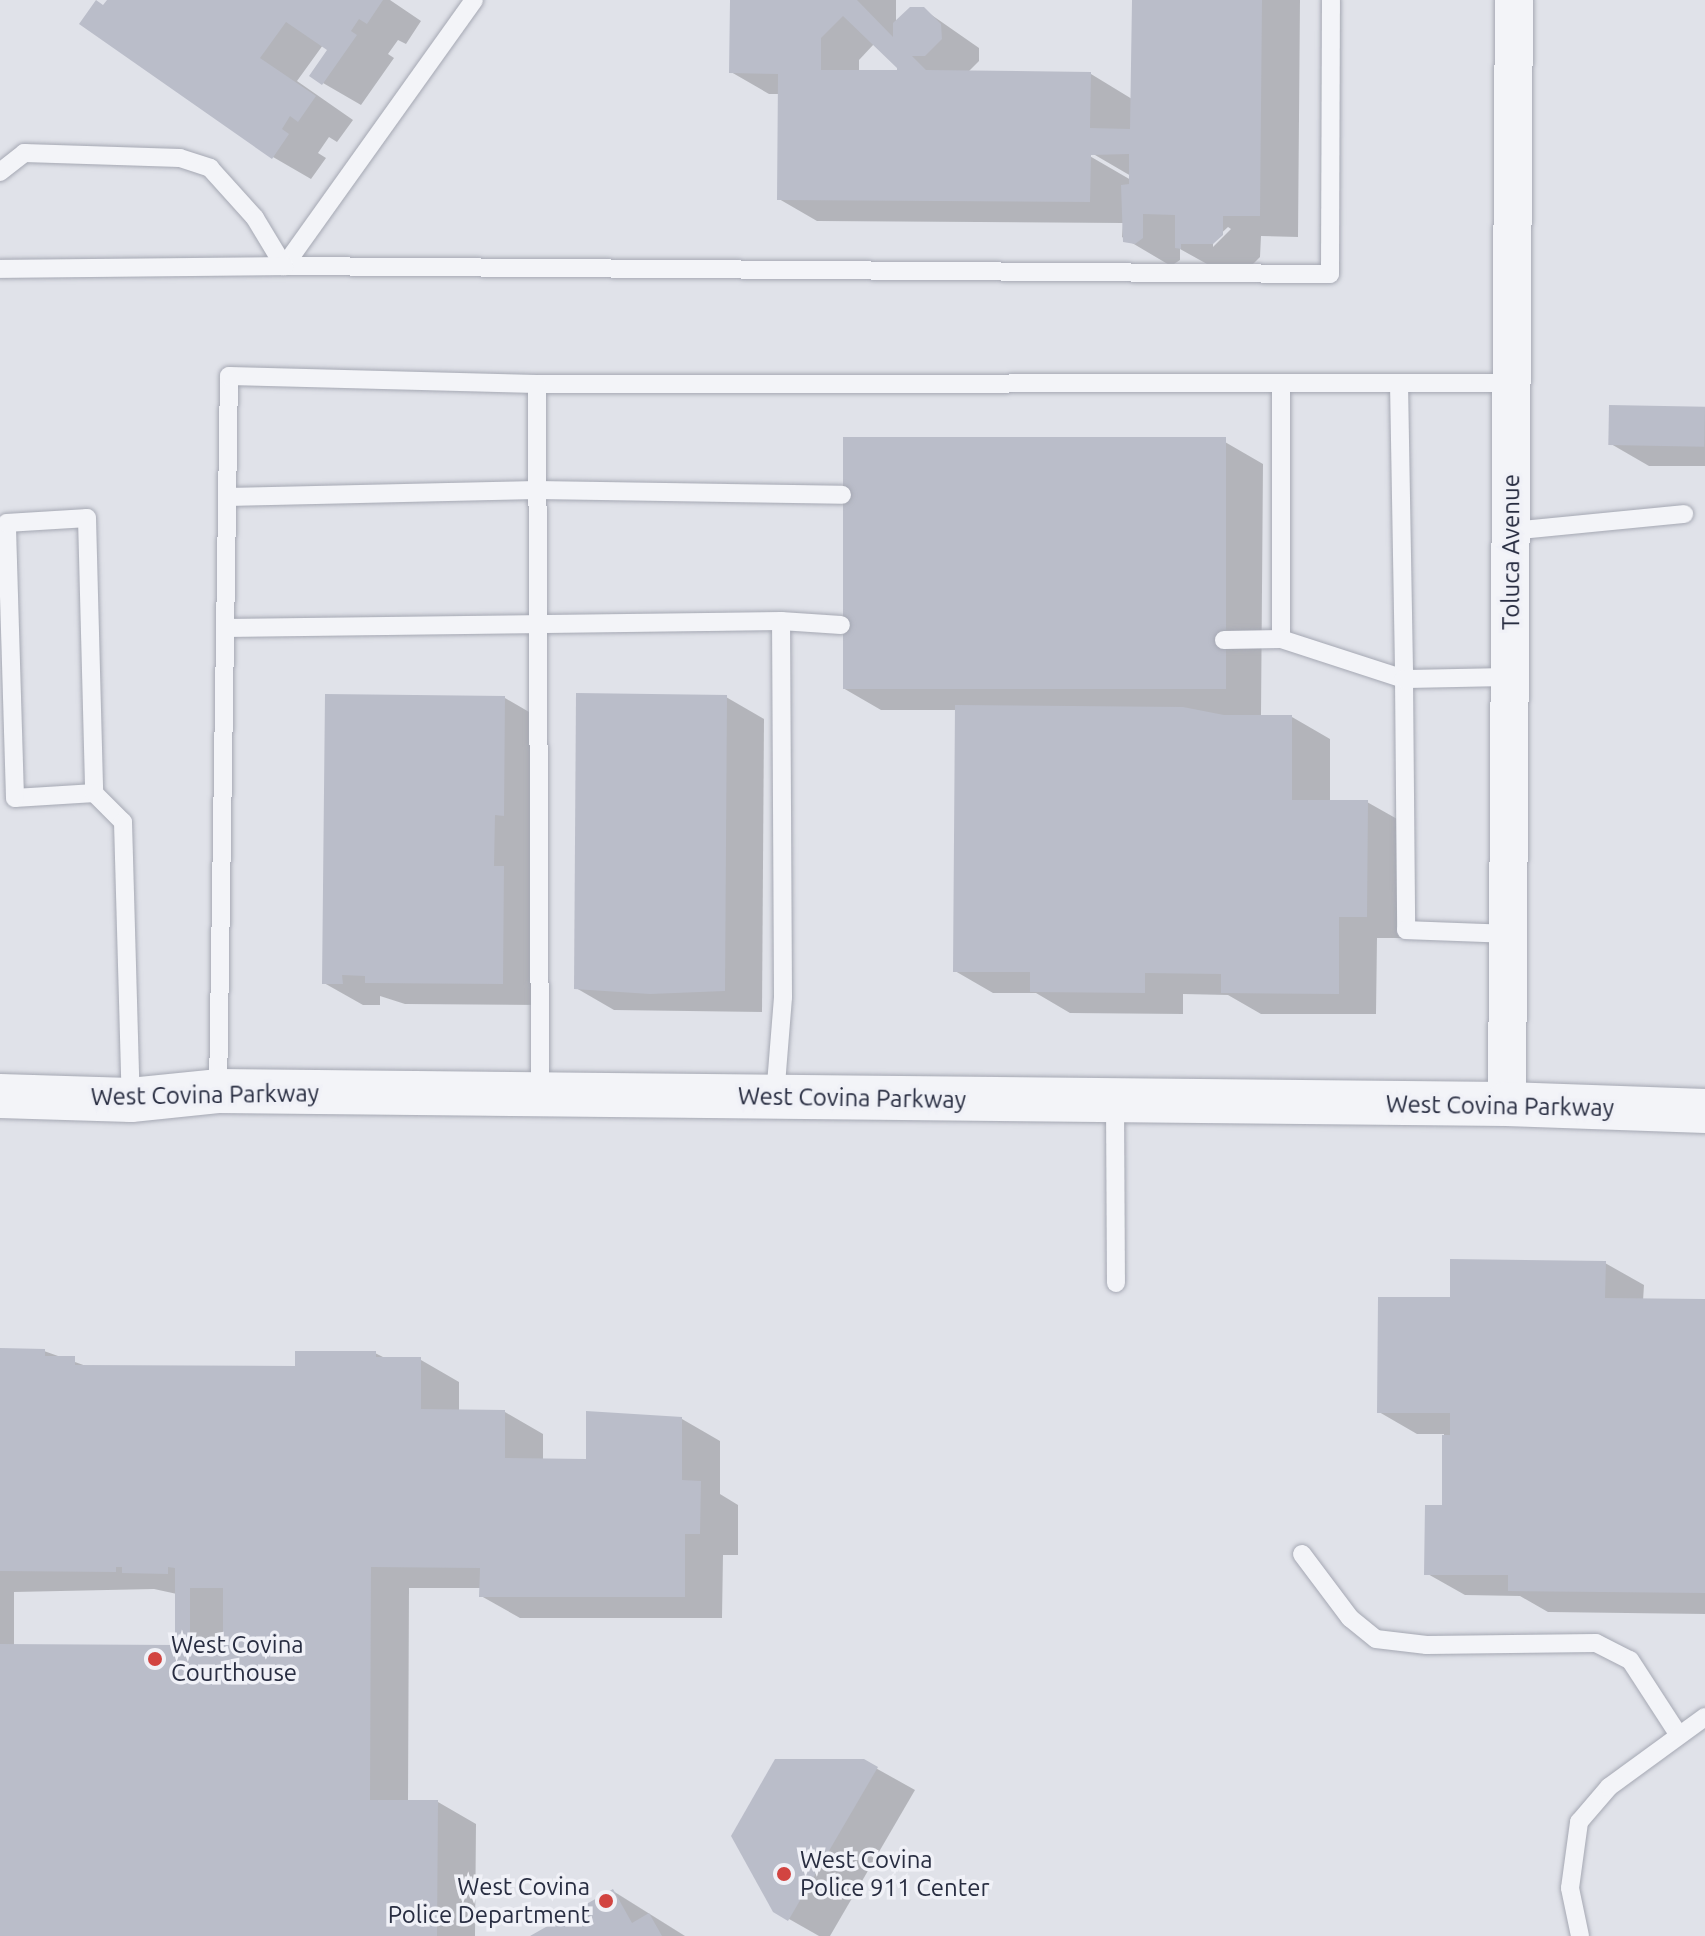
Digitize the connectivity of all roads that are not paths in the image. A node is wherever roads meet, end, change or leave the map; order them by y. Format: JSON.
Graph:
{"nodes":[{"id":1,"x":474,"y":0,"type":"edge"},
{"id":2,"x":1331,"y":0,"type":"edge"},
{"id":3,"x":1514,"y":0,"type":"edge"},
{"id":4,"x":0,"y":172,"type":"edge"},
{"id":5,"x":284,"y":266,"type":"junction"},
{"id":6,"x":0,"y":269,"type":"edge"},
{"id":7,"x":1281,"y":383,"type":"junction"},
{"id":8,"x":1399,"y":383,"type":"junction"},
{"id":9,"x":1512,"y":383,"type":"junction"},
{"id":10,"x":537,"y":384,"type":"junction"},
{"id":11,"x":537,"y":490,"type":"junction"},
{"id":12,"x":842,"y":495,"type":"dead end"},
{"id":13,"x":227,"y":497,"type":"junction"},
{"id":14,"x":1684,"y":514,"type":"dead end"},
{"id":15,"x":1511,"y":531,"type":"junction"},
{"id":16,"x":781,"y":621,"type":"junction"},
{"id":17,"x":538,"y":623,"type":"junction"},
{"id":18,"x":841,"y":625,"type":"dead end"},
{"id":19,"x":225,"y":628,"type":"junction"},
{"id":20,"x":1281,"y":639,"type":"junction"},
{"id":21,"x":1224,"y":640,"type":"dead end"},
{"id":22,"x":1510,"y":677,"type":"junction"},
{"id":23,"x":1404,"y":679,"type":"junction"},
{"id":24,"x":94,"y":793,"type":"junction"},
{"id":25,"x":1509,"y":934,"type":"junction"},
{"id":26,"x":218,"y":1091,"type":"junction"},
{"id":27,"x":540,"y":1095,"type":"junction"},
{"id":28,"x":0,"y":1096,"type":"edge"},
{"id":29,"x":775,"y":1097,"type":"junction"},
{"id":30,"x":131,"y":1100,"type":"junction"},
{"id":31,"x":1115,"y":1101,"type":"junction"},
{"id":32,"x":1507,"y":1104,"type":"junction"},
{"id":33,"x":1705,"y":1111,"type":"edge"},
{"id":34,"x":1116,"y":1283,"type":"dead end"},
{"id":35,"x":1302,"y":1554,"type":"dead end"},
{"id":36,"x":1705,"y":1717,"type":"edge"},
{"id":37,"x":1678,"y":1734,"type":"junction"},
{"id":38,"x":1580,"y":1936,"type":"edge"}],
"edges":[{"from":1,"to":5,"type":"lane"},
{"from":2,"to":5,"type":"lane"},
{"from":3,"to":9,"type":"street","name":"Toluca Avenue"},
{"from":4,"to":5,"type":"lane"},
{"from":5,"to":6,"type":"lane"},
{"from":7,"to":8,"type":"lane"},
{"from":7,"to":10,"type":"lane"},
{"from":7,"to":20,"type":"lane"},
{"from":8,"to":9,"type":"lane"},
{"from":8,"to":23,"type":"lane"},
{"from":9,"to":15,"type":"street","name":"Toluca Avenue"},
{"from":10,"to":11,"type":"lane"},
{"from":10,"to":13,"type":"lane"},
{"from":11,"to":12,"type":"lane"},
{"from":11,"to":13,"type":"lane"},
{"from":11,"to":17,"type":"lane"},
{"from":13,"to":19,"type":"lane"},
{"from":14,"to":15,"type":"lane"},
{"from":15,"to":22,"type":"street","name":"Toluca Avenue"},
{"from":16,"to":17,"type":"lane"},
{"from":16,"to":18,"type":"lane"},
{"from":16,"to":29,"type":"lane"},
{"from":17,"to":19,"type":"lane"},
{"from":17,"to":27,"type":"lane"},
{"from":19,"to":26,"type":"lane"},
{"from":20,"to":21,"type":"lane"},
{"from":20,"to":23,"type":"lane"},
{"from":22,"to":23,"type":"lane"},
{"from":22,"to":25,"type":"street","name":"Toluca Avenue"},
{"from":23,"to":25,"type":"lane"},
{"from":24,"to":24,"type":"lane"},
{"from":24,"to":30,"type":"lane"},
{"from":25,"to":32,"type":"street","name":"Toluca Avenue"},
{"from":26,"to":27,"type":"street","name":"West Covina Parkway"},
{"from":26,"to":30,"type":"street","name":"West Covina Parkway"},
{"from":27,"to":29,"type":"street","name":"West Covina Parkway"},
{"from":28,"to":30,"type":"street","name":"West Covina Parkway"},
{"from":29,"to":31,"type":"street","name":"West Covina Parkway"},
{"from":31,"to":32,"type":"street","name":"West Covina Parkway"},
{"from":31,"to":34,"type":"lane"},
{"from":32,"to":33,"type":"street","name":"West Covina Parkway"},
{"from":35,"to":37,"type":"lane"},
{"from":36,"to":37,"type":"lane"},
{"from":37,"to":38,"type":"lane"}]}
